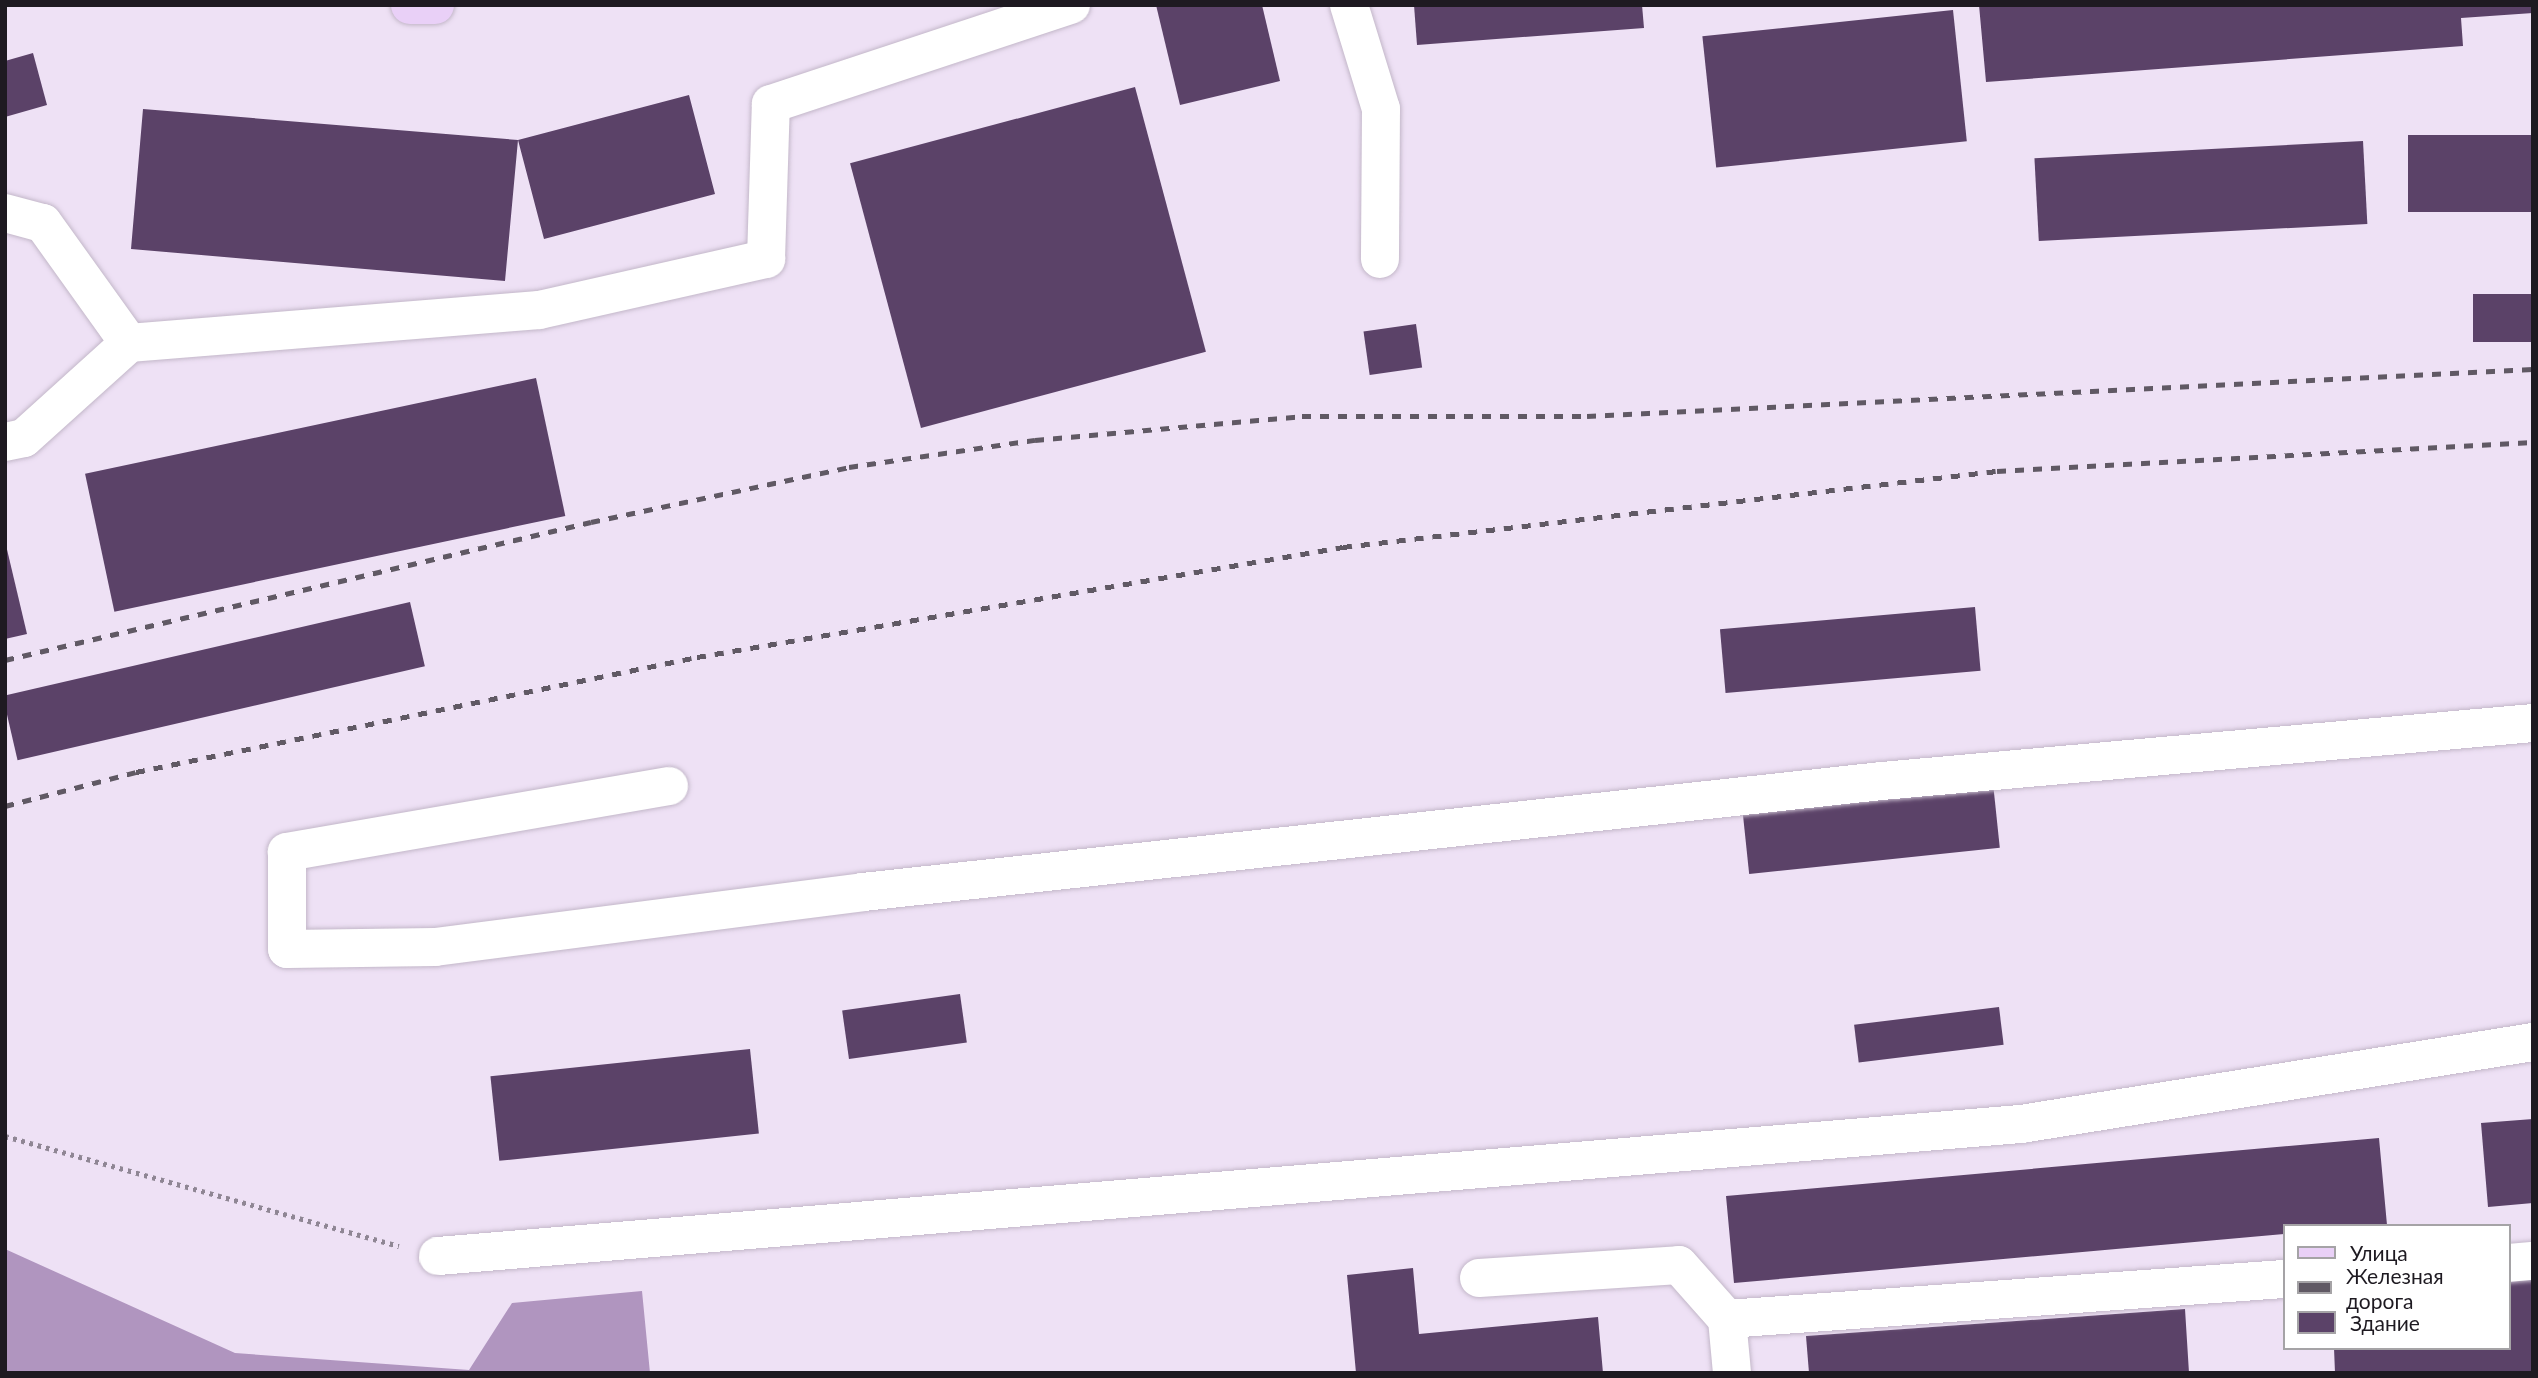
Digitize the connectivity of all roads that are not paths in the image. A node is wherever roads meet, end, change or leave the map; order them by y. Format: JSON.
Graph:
{"nodes":[{"id":1,"x":410,"y":5,"type":"edge"},
{"id":2,"x":435,"y":5,"type":"edge"},
{"id":3,"x":1071,"y":5,"type":"edge"},
{"id":4,"x":1349,"y":5,"type":"edge"},
{"id":5,"x":5,"y":213,"type":"edge"},
{"id":6,"x":1380,"y":259,"type":"dead end"},
{"id":7,"x":129,"y":343,"type":"junction"},
{"id":8,"x":5,"y":442,"type":"edge"},
{"id":9,"x":2533,"y":723,"type":"edge"},
{"id":10,"x":669,"y":786,"type":"dead end"},
{"id":11,"x":2533,"y":1042,"type":"edge"},
{"id":12,"x":438,"y":1256,"type":"road end"},
{"id":13,"x":2533,"y":1261,"type":"edge"},
{"id":14,"x":2510,"y":1263,"type":"edge"},
{"id":15,"x":1479,"y":1278,"type":"dead end"},
{"id":16,"x":2282,"y":1279,"type":"edge"},
{"id":17,"x":1727,"y":1319,"type":"junction"},
{"id":18,"x":1732,"y":1373,"type":"edge"}],
"edges":[{"from":1,"to":2,"type":"main road"},
{"from":3,"to":7,"type":"lane"},
{"from":4,"to":6,"type":"lane"},
{"from":5,"to":7,"type":"lane"},
{"from":7,"to":8,"type":"lane"},
{"from":9,"to":10,"type":"lane"},
{"from":11,"to":12,"type":"lane"},
{"from":13,"to":14,"type":"lane"},
{"from":15,"to":17,"type":"lane"},
{"from":16,"to":17,"type":"lane"},
{"from":17,"to":18,"type":"lane"}]}
